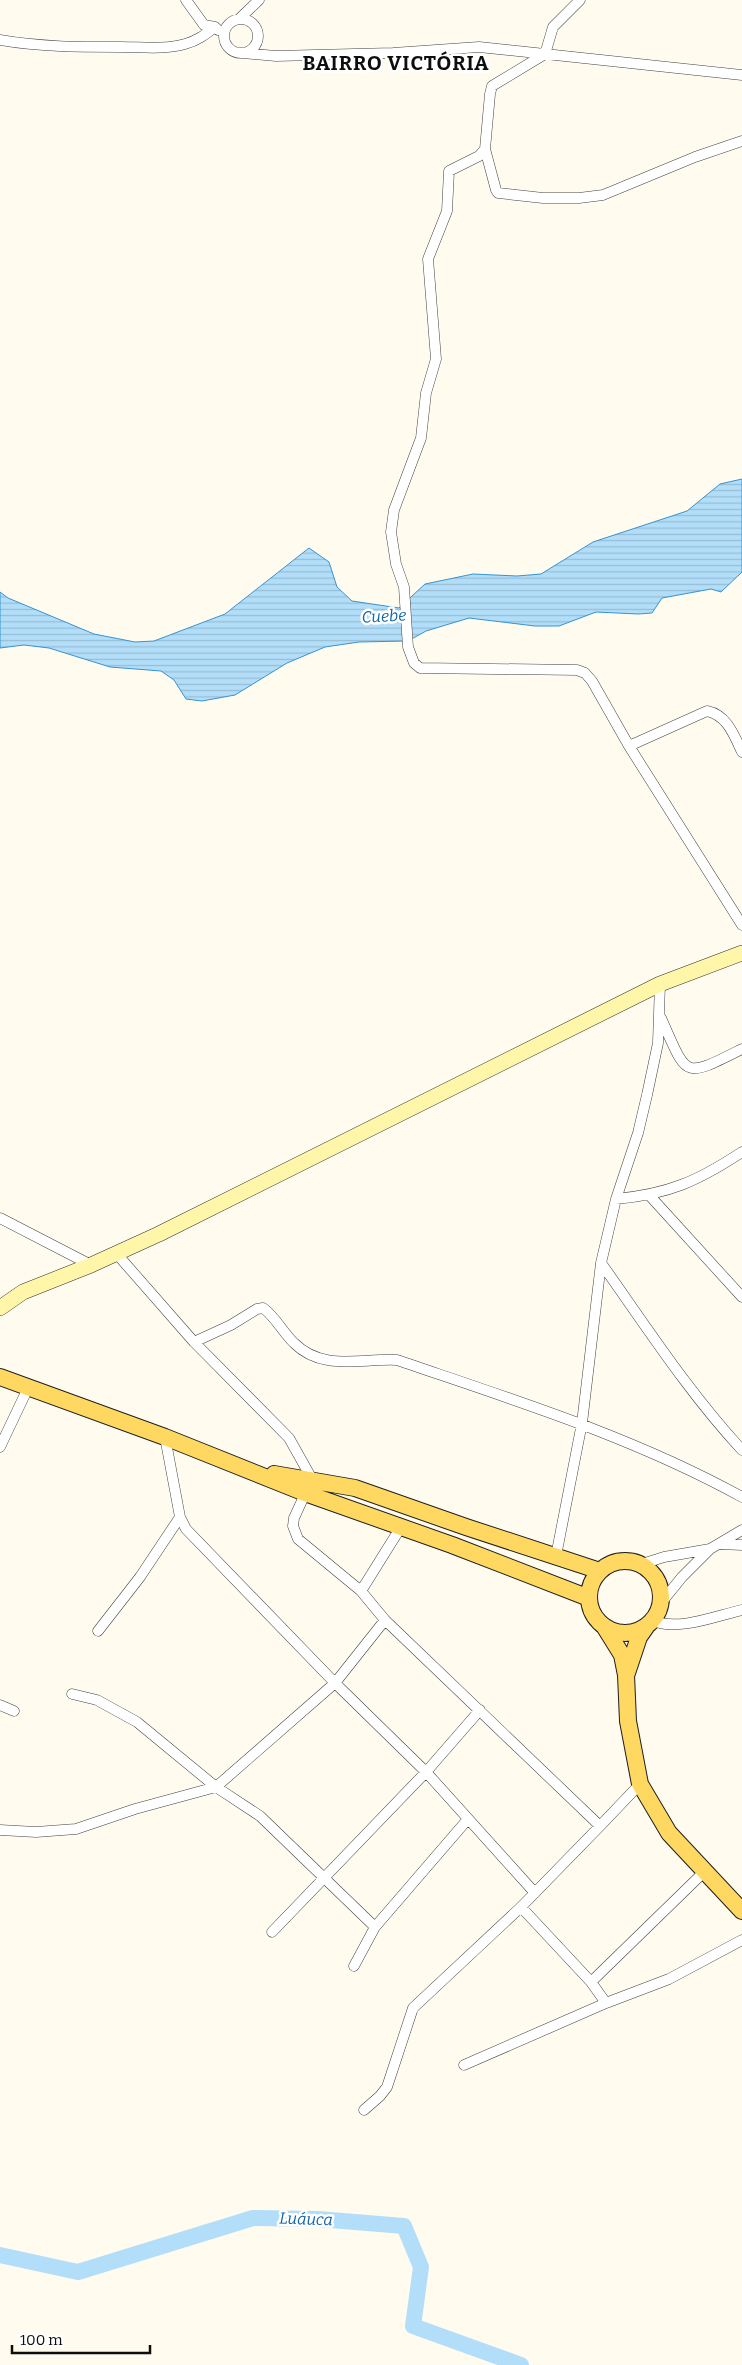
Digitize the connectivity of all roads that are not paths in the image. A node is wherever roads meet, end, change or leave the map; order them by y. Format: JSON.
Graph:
{"nodes":[{"id":1,"x":186,"y":0,"type":"edge"},
{"id":2,"x":259,"y":0,"type":"edge"},
{"id":3,"x":580,"y":0,"type":"edge"},
{"id":4,"x":240,"y":19,"type":"junction"},
{"id":5,"x":215,"y":27,"type":"junction"},
{"id":6,"x":257,"y":32,"type":"junction"},
{"id":7,"x":224,"y":36,"type":"junction"},
{"id":8,"x":0,"y":40,"type":"edge"},
{"id":9,"x":243,"y":53,"type":"junction"},
{"id":10,"x":545,"y":54,"type":"junction"},
{"id":11,"x":276,"y":56,"type":"junction"},
{"id":12,"x":742,"y":75,"type":"edge"},
{"id":13,"x":742,"y":141,"type":"edge"},
{"id":14,"x":485,"y":149,"type":"junction"},
{"id":15,"x":629,"y":746,"type":"junction"},
{"id":16,"x":742,"y":752,"type":"edge"},
{"id":17,"x":742,"y":925,"type":"edge"},
{"id":18,"x":742,"y":953,"type":"edge"},
{"id":19,"x":660,"y":984,"type":"junction"},
{"id":20,"x":659,"y":1015,"type":"junction"},
{"id":21,"x":742,"y":1048,"type":"edge"},
{"id":22,"x":742,"y":1152,"type":"edge"},
{"id":23,"x":650,"y":1196,"type":"junction"},
{"id":24,"x":616,"y":1199,"type":"junction"},
{"id":25,"x":0,"y":1218,"type":"edge"},
{"id":26,"x":116,"y":1254,"type":"junction"},
{"id":27,"x":601,"y":1263,"type":"junction"},
{"id":28,"x":92,"y":1265,"type":"junction"},
{"id":29,"x":742,"y":1297,"type":"edge"},
{"id":30,"x":0,"y":1308,"type":"edge"},
{"id":31,"x":194,"y":1342,"type":"junction"},
{"id":32,"x":0,"y":1377,"type":"edge"},
{"id":33,"x":28,"y":1388,"type":"junction"},
{"id":34,"x":582,"y":1423,"type":"junction"},
{"id":35,"x":165,"y":1436,"type":"junction"},
{"id":36,"x":0,"y":1447,"type":"edge"},
{"id":37,"x":742,"y":1450,"type":"edge"},
{"id":38,"x":309,"y":1486,"type":"junction"},
{"id":39,"x":742,"y":1496,"type":"edge"},
{"id":40,"x":180,"y":1517,"type":"junction"},
{"id":41,"x":401,"y":1527,"type":"junction"},
{"id":42,"x":742,"y":1530,"type":"edge"},
{"id":43,"x":720,"y":1544,"type":"junction"},
{"id":44,"x":742,"y":1545,"type":"edge"},
{"id":45,"x":710,"y":1550,"type":"junction"},
{"id":46,"x":556,"y":1556,"type":"junction"},
{"id":47,"x":642,"y":1564,"type":"junction"},
{"id":48,"x":600,"y":1571,"type":"junction"},
{"id":49,"x":361,"y":1590,"type":"junction"},
{"id":50,"x":589,"y":1598,"type":"junction"},
{"id":51,"x":661,"y":1603,"type":"junction"},
{"id":52,"x":742,"y":1610,"type":"edge"},
{"id":53,"x":385,"y":1620,"type":"junction"},
{"id":54,"x":649,"y":1624,"type":"junction"},
{"id":55,"x":604,"y":1626,"type":"junction"},
{"id":56,"x":98,"y":1631,"type":"dead end"},
{"id":57,"x":626,"y":1675,"type":"junction"},
{"id":58,"x":335,"y":1683,"type":"junction"},
{"id":59,"x":72,"y":1694,"type":"dead end"},
{"id":60,"x":0,"y":1705,"type":"edge"},
{"id":61,"x":480,"y":1710,"type":"junction"},
{"id":62,"x":14,"y":1711,"type":"dead end"},
{"id":63,"x":426,"y":1772,"type":"junction"},
{"id":64,"x":640,"y":1784,"type":"junction"},
{"id":65,"x":216,"y":1787,"type":"junction"},
{"id":66,"x":468,"y":1819,"type":"junction"},
{"id":67,"x":600,"y":1826,"type":"junction"},
{"id":68,"x":0,"y":1830,"type":"edge"},
{"id":69,"x":704,"y":1872,"type":"junction"},
{"id":70,"x":324,"y":1880,"type":"junction"},
{"id":71,"x":535,"y":1893,"type":"junction"},
{"id":72,"x":521,"y":1907,"type":"junction"},
{"id":73,"x":742,"y":1910,"type":"edge"},
{"id":74,"x":376,"y":1927,"type":"junction"},
{"id":75,"x":272,"y":1932,"type":"dead end"},
{"id":76,"x":742,"y":1940,"type":"edge"},
{"id":77,"x":354,"y":1966,"type":"dead end"},
{"id":78,"x":590,"y":1982,"type":"junction"},
{"id":79,"x":606,"y":2003,"type":"junction"},
{"id":80,"x":464,"y":2065,"type":"dead end"},
{"id":81,"x":364,"y":2110,"type":"dead end"}],
"edges":[{"from":1,"to":5,"type":"street"},
{"from":2,"to":4,"type":"street"},
{"from":2,"to":6,"type":"street"},
{"from":3,"to":10,"type":"street"},
{"from":4,"to":6,"type":"street"},
{"from":4,"to":7,"type":"street"},
{"from":5,"to":7,"type":"street"},
{"from":5,"to":8,"type":"street"},
{"from":6,"to":9,"type":"street"},
{"from":6,"to":11,"type":"street"},
{"from":7,"to":9,"type":"street"},
{"from":9,"to":11,"type":"street"},
{"from":10,"to":11,"type":"street"},
{"from":10,"to":12,"type":"street"},
{"from":10,"to":14,"type":"street"},
{"from":13,"to":14,"type":"street"},
{"from":14,"to":15,"type":"street"},
{"from":15,"to":16,"type":"street"},
{"from":15,"to":17,"type":"street"},
{"from":18,"to":19,"type":"main road"},
{"from":19,"to":20,"type":"street"},
{"from":19,"to":26,"type":"main road"},
{"from":20,"to":21,"type":"street"},
{"from":20,"to":24,"type":"street"},
{"from":22,"to":23,"type":"street"},
{"from":23,"to":24,"type":"street"},
{"from":23,"to":29,"type":"street"},
{"from":24,"to":27,"type":"street"},
{"from":25,"to":28,"type":"street"},
{"from":26,"to":28,"type":"main road"},
{"from":26,"to":31,"type":"street"},
{"from":27,"to":34,"type":"street"},
{"from":27,"to":37,"type":"street"},
{"from":28,"to":30,"type":"main road"},
{"from":31,"to":34,"type":"street"},
{"from":31,"to":38,"type":"street"},
{"from":32,"to":33,"type":"main road"},
{"from":33,"to":35,"type":"main road"},
{"from":33,"to":36,"type":"street"},
{"from":34,"to":39,"type":"street"},
{"from":34,"to":46,"type":"street"},
{"from":35,"to":38,"type":"main road"},
{"from":35,"to":40,"type":"street"},
{"from":38,"to":41,"type":"main road"},
{"from":38,"to":46,"type":"main road"},
{"from":38,"to":49,"type":"street"},
{"from":40,"to":56,"type":"street"},
{"from":40,"to":58,"type":"street"},
{"from":41,"to":49,"type":"street"},
{"from":41,"to":50,"type":"main road"},
{"from":42,"to":43,"type":"street"},
{"from":43,"to":44,"type":"street"},
{"from":43,"to":45,"type":"street"},
{"from":45,"to":47,"type":"street"},
{"from":45,"to":51,"type":"street"},
{"from":46,"to":48,"type":"main road"},
{"from":47,"to":48,"type":"main road"},
{"from":47,"to":51,"type":"main road"},
{"from":48,"to":50,"type":"main road"},
{"from":49,"to":53,"type":"street"},
{"from":50,"to":55,"type":"main road"},
{"from":51,"to":54,"type":"main road"},
{"from":52,"to":54,"type":"street"},
{"from":53,"to":58,"type":"street"},
{"from":53,"to":61,"type":"street"},
{"from":54,"to":55,"type":"main road"},
{"from":54,"to":57,"type":"main road"},
{"from":55,"to":57,"type":"main road"},
{"from":57,"to":64,"type":"main road"},
{"from":58,"to":63,"type":"street"},
{"from":58,"to":65,"type":"street"},
{"from":59,"to":65,"type":"street"},
{"from":60,"to":62,"type":"street"},
{"from":61,"to":63,"type":"street"},
{"from":61,"to":67,"type":"street"},
{"from":63,"to":66,"type":"street"},
{"from":63,"to":70,"type":"street"},
{"from":64,"to":67,"type":"street"},
{"from":64,"to":69,"type":"main road"},
{"from":65,"to":68,"type":"street"},
{"from":65,"to":70,"type":"street"},
{"from":66,"to":71,"type":"street"},
{"from":66,"to":74,"type":"street"},
{"from":67,"to":71,"type":"street"},
{"from":69,"to":73,"type":"main road"},
{"from":69,"to":78,"type":"street"},
{"from":70,"to":74,"type":"street"},
{"from":70,"to":75,"type":"street"},
{"from":71,"to":72,"type":"street"},
{"from":72,"to":78,"type":"street"},
{"from":72,"to":81,"type":"street"},
{"from":74,"to":77,"type":"street"},
{"from":76,"to":79,"type":"street"},
{"from":78,"to":79,"type":"street"},
{"from":79,"to":80,"type":"street"}]}
